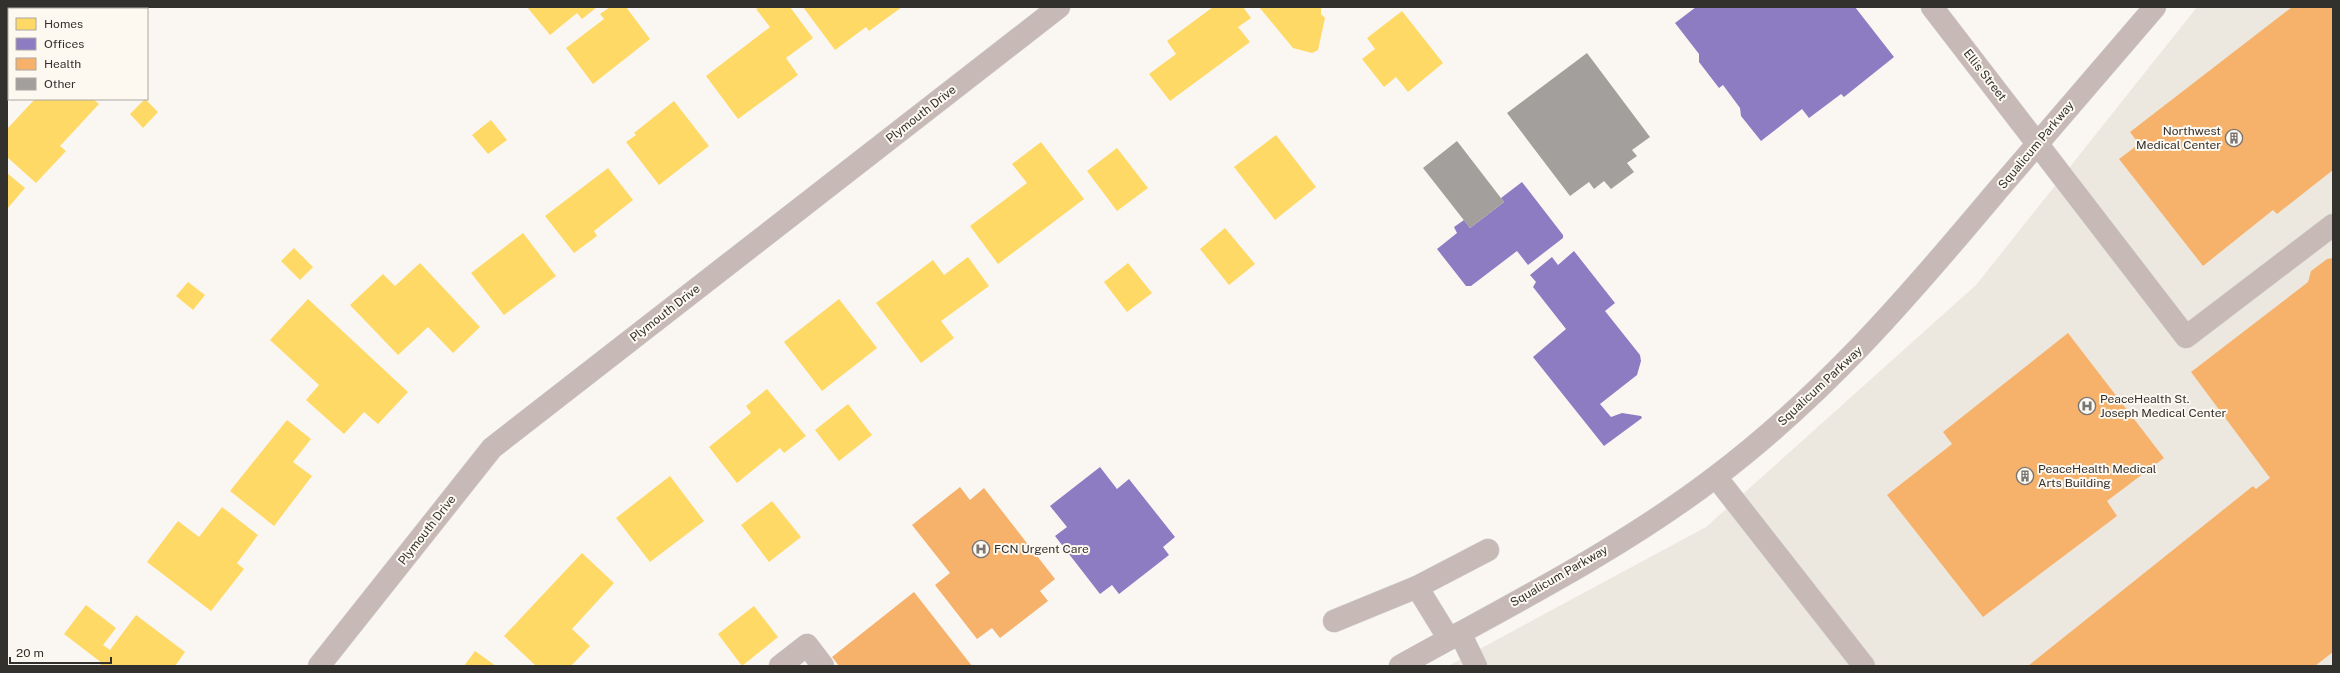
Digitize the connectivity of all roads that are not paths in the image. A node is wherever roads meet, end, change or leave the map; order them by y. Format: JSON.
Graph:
{"nodes":[{"id":1,"x":1059,"y":7,"type":"edge"},
{"id":2,"x":1932,"y":7,"type":"edge"},
{"id":3,"x":2155,"y":7,"type":"edge"},
{"id":4,"x":2038,"y":142,"type":"junction"},
{"id":5,"x":2333,"y":225,"type":"edge"},
{"id":6,"x":1716,"y":477,"type":"junction"},
{"id":7,"x":1488,"y":550,"type":"dead end"},
{"id":8,"x":1416,"y":587,"type":"junction"},
{"id":9,"x":1334,"y":621,"type":"dead end"},
{"id":10,"x":1454,"y":636,"type":"junction"},
{"id":11,"x":319,"y":666,"type":"edge"},
{"id":12,"x":780,"y":666,"type":"edge"},
{"id":13,"x":823,"y":666,"type":"edge"},
{"id":14,"x":1400,"y":666,"type":"edge"},
{"id":15,"x":1476,"y":666,"type":"edge"},
{"id":16,"x":1864,"y":666,"type":"edge"}],
"edges":[{"from":1,"to":11,"type":"street","name":"Plymouth Drive"},
{"from":2,"to":4,"type":"street","name":"Ellis Street"},
{"from":3,"to":4,"type":"street","name":"Squalicum Parkway"},
{"from":4,"to":5,"type":"street","name":"Ellis Street"},
{"from":4,"to":6,"type":"street","name":"Squalicum Parkway"},
{"from":6,"to":10,"type":"street","name":"Squalicum Parkway"},
{"from":6,"to":16,"type":"street"},
{"from":7,"to":8,"type":"street"},
{"from":8,"to":9,"type":"street"},
{"from":8,"to":10,"type":"street"},
{"from":10,"to":14,"type":"street","name":"Squalicum Parkway"},
{"from":10,"to":15,"type":"street"},
{"from":12,"to":13,"type":"street"}]}
